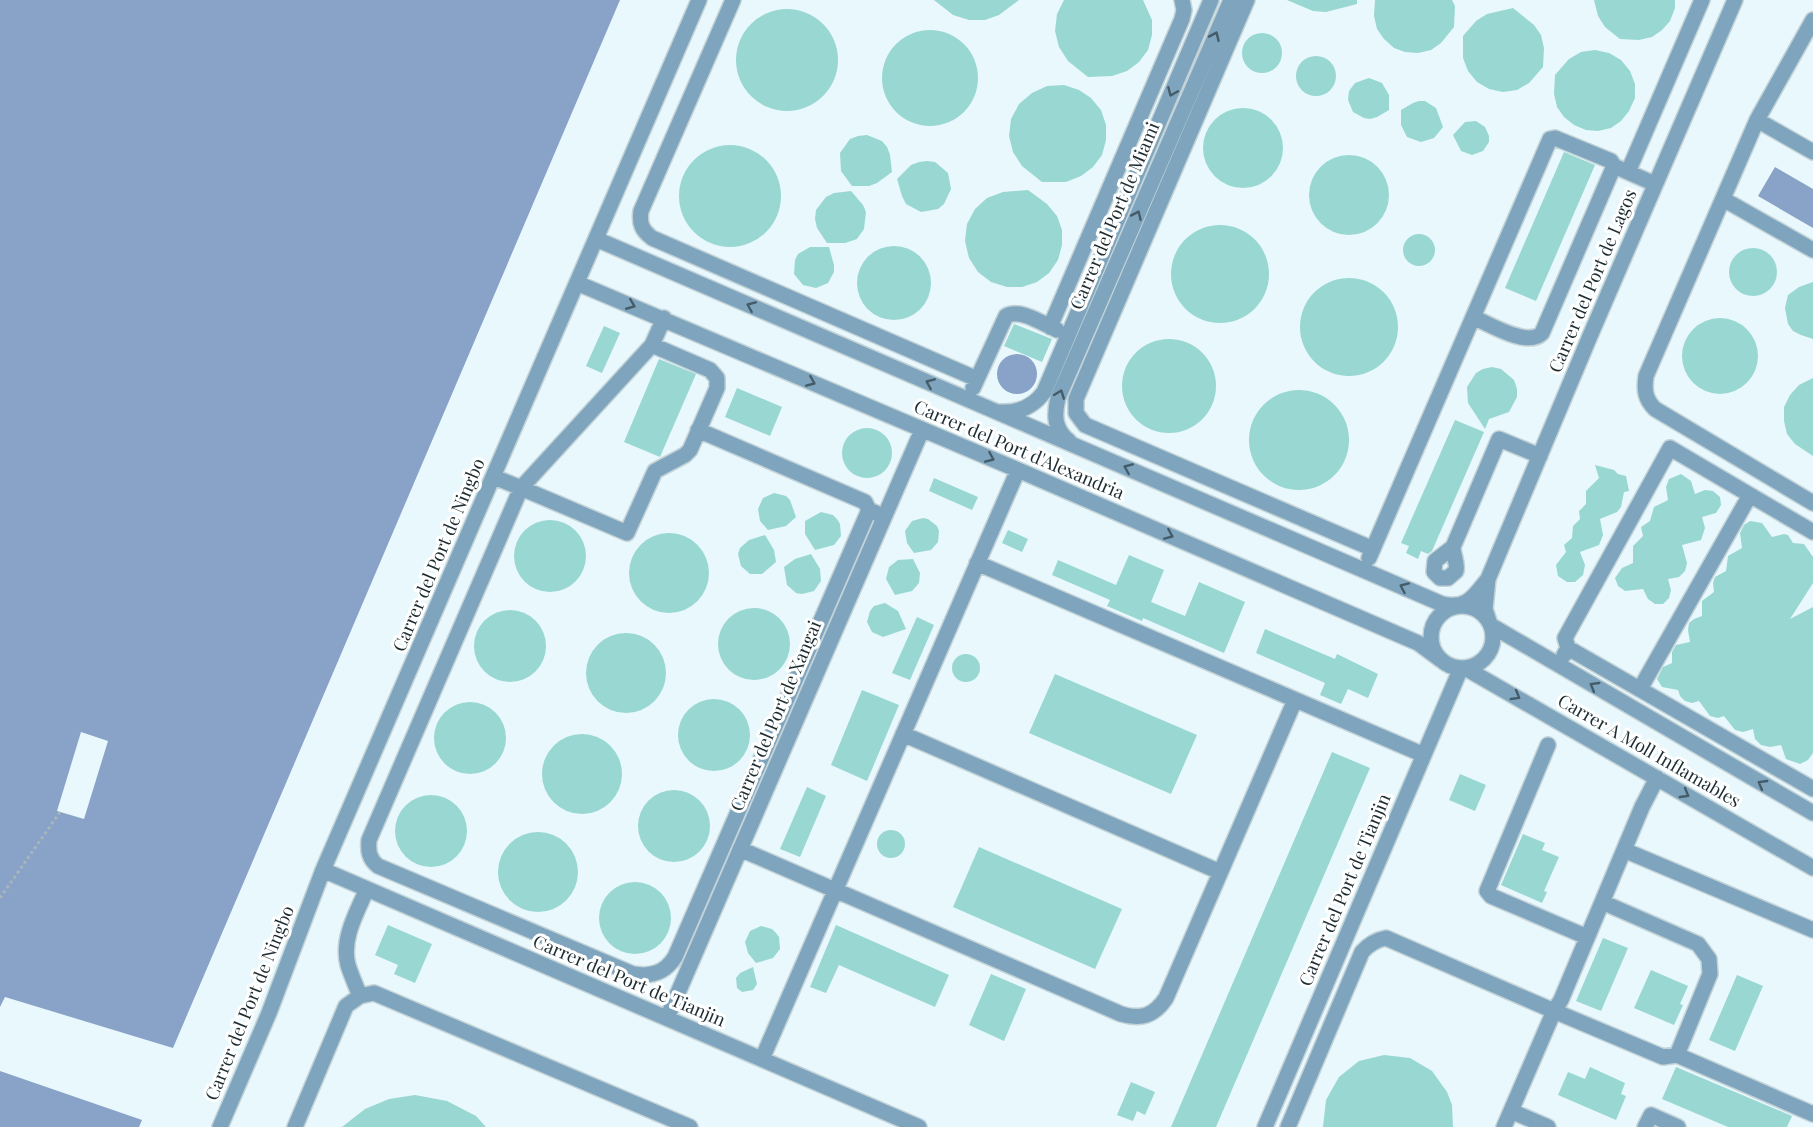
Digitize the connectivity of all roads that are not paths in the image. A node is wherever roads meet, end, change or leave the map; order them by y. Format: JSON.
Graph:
{"nodes":[{"id":1,"x":699,"y":0,"type":"edge"},
{"id":2,"x":733,"y":0,"type":"edge"},
{"id":3,"x":1182,"y":0,"type":"edge"},
{"id":4,"x":1211,"y":0,"type":"edge"},
{"id":5,"x":1231,"y":0,"type":"edge"},
{"id":6,"x":1247,"y":0,"type":"edge"},
{"id":7,"x":1702,"y":0,"type":"edge"},
{"id":8,"x":1735,"y":0,"type":"edge"},
{"id":9,"x":1813,"y":20,"type":"edge"},
{"id":10,"x":1757,"y":120,"type":"junction"},
{"id":11,"x":1813,"y":152,"type":"edge"},
{"id":12,"x":1621,"y":169,"type":"junction"},
{"id":13,"x":1656,"y":184,"type":"junction"},
{"id":14,"x":1723,"y":199,"type":"junction"},
{"id":15,"x":596,"y":239,"type":"junction"},
{"id":16,"x":1813,"y":250,"type":"edge"},
{"id":17,"x":577,"y":283,"type":"junction"},
{"id":18,"x":1473,"y":317,"type":"junction"},
{"id":19,"x":664,"y":318,"type":"junction"},
{"id":20,"x":1050,"y":327,"type":"junction"},
{"id":21,"x":1068,"y":334,"type":"junction"},
{"id":22,"x":652,"y":345,"type":"junction"},
{"id":23,"x":977,"y":379,"type":"junction"},
{"id":24,"x":968,"y":399,"type":"junction"},
{"id":25,"x":997,"y":412,"type":"junction"},
{"id":26,"x":698,"y":430,"type":"junction"},
{"id":27,"x":922,"y":430,"type":"junction"},
{"id":28,"x":1074,"y":445,"type":"junction"},
{"id":29,"x":1540,"y":456,"type":"junction"},
{"id":30,"x":1018,"y":470,"type":"junction"},
{"id":31,"x":494,"y":477,"type":"junction"},
{"id":32,"x":521,"y":488,"type":"junction"},
{"id":33,"x":1750,"y":495,"type":"junction"},
{"id":34,"x":1813,"y":503,"type":"edge"},
{"id":35,"x":869,"y":510,"type":"junction"},
{"id":36,"x":884,"y":516,"type":"junction"},
{"id":37,"x":1813,"y":532,"type":"edge"},
{"id":38,"x":1453,"y":547,"type":"dead end"},
{"id":39,"x":1373,"y":549,"type":"junction"},
{"id":40,"x":977,"y":563,"type":"junction"},
{"id":41,"x":1365,"y":569,"type":"junction"},
{"id":42,"x":1488,"y":579,"type":"junction"},
{"id":43,"x":1458,"y":606,"type":"junction"},
{"id":44,"x":1490,"y":624,"type":"junction"},
{"id":45,"x":1568,"y":648,"type":"junction"},
{"id":46,"x":1441,"y":660,"type":"junction"},
{"id":47,"x":1558,"y":665,"type":"junction"},
{"id":48,"x":1463,"y":668,"type":"junction"},
{"id":49,"x":1640,"y":689,"type":"junction"},
{"id":50,"x":1295,"y":700,"type":"junction"},
{"id":51,"x":903,"y":734,"type":"junction"},
{"id":52,"x":1548,"y":745,"type":"dead end"},
{"id":53,"x":1424,"y":755,"type":"junction"},
{"id":54,"x":1657,"y":778,"type":"junction"},
{"id":55,"x":1813,"y":789,"type":"edge"},
{"id":56,"x":1813,"y":813,"type":"edge"},
{"id":57,"x":740,"y":849,"type":"junction"},
{"id":58,"x":1624,"y":850,"type":"junction"},
{"id":59,"x":1813,"y":868,"type":"edge"},
{"id":60,"x":324,"y":870,"type":"junction"},
{"id":61,"x":1220,"y":872,"type":"junction"},
{"id":62,"x":367,"y":889,"type":"junction"},
{"id":63,"x":835,"y":891,"type":"junction"},
{"id":64,"x":1602,"y":902,"type":"junction"},
{"id":65,"x":1813,"y":930,"type":"edge"},
{"id":66,"x":1587,"y":937,"type":"junction"},
{"id":67,"x":360,"y":996,"type":"junction"},
{"id":68,"x":1554,"y":1011,"type":"junction"},
{"id":69,"x":667,"y":1018,"type":"junction"},
{"id":70,"x":1677,"y":1055,"type":"junction"},
{"id":71,"x":762,"y":1059,"type":"junction"},
{"id":72,"x":1510,"y":1111,"type":"junction"},
{"id":73,"x":1813,"y":1114,"type":"edge"},
{"id":74,"x":669,"y":1123,"type":"edge"},
{"id":75,"x":220,"y":1127,"type":"edge"},
{"id":76,"x":295,"y":1127,"type":"edge"},
{"id":77,"x":690,"y":1127,"type":"edge"},
{"id":78,"x":919,"y":1127,"type":"edge"},
{"id":79,"x":1265,"y":1127,"type":"edge"},
{"id":80,"x":1288,"y":1127,"type":"edge"},
{"id":81,"x":1504,"y":1127,"type":"edge"},
{"id":82,"x":1548,"y":1127,"type":"edge"},
{"id":83,"x":1646,"y":1127,"type":"edge"},
{"id":84,"x":1678,"y":1127,"type":"edge"},
{"id":85,"x":1808,"y":1127,"type":"edge"}],
"edges":[{"from":1,"to":15,"type":"street","name":"Carrer del Port de Ningbo"},
{"from":2,"to":23,"type":"street"},
{"from":3,"to":20,"type":"street"},
{"from":4,"to":21,"type":"street","name":"Carrer del Port de Miami","one_way":true},
{"from":28,"to":5,"type":"street","name":"Carrer del Port de Miami","one_way":true},
{"from":6,"to":39,"type":"street"},
{"from":7,"to":12,"type":"street"},
{"from":8,"to":13,"type":"street","name":"Carrer del Port de Lagos"},
{"from":9,"to":10,"type":"street"},
{"from":10,"to":11,"type":"street"},
{"from":10,"to":14,"type":"street"},
{"from":12,"to":13,"type":"street"},
{"from":12,"to":18,"type":"street"},
{"from":12,"to":18,"type":"street"},
{"from":13,"to":29,"type":"street","name":"Carrer del Port de Lagos"},
{"from":14,"to":16,"type":"street"},
{"from":14,"to":34,"type":"street"},
{"from":15,"to":17,"type":"street","name":"Carrer del Port de Ningbo"},
{"from":24,"to":15,"type":"street","name":"Carrer del Port d'Alexandria","one_way":true},
{"from":17,"to":19,"type":"street","name":"Carrer del Port d'Alexandria","one_way":true},
{"from":17,"to":31,"type":"street","name":"Carrer del Port de Ningbo"},
{"from":18,"to":39,"type":"street"},
{"from":19,"to":22,"type":"street"},
{"from":19,"to":27,"type":"street","name":"Carrer del Port d'Alexandria","one_way":true},
{"from":20,"to":21,"type":"street"},
{"from":20,"to":23,"type":"street"},
{"from":21,"to":25,"type":"street","name":"Carrer del Port de Miami"},
{"from":22,"to":26,"type":"street"},
{"from":22,"to":32,"type":"street"},
{"from":23,"to":24,"type":"street"},
{"from":24,"to":25,"type":"street","name":"Carrer del Port d'Alexandria"},
{"from":25,"to":28,"type":"street","name":"Carrer del Port d'Alexandria"},
{"from":26,"to":32,"type":"street"},
{"from":26,"to":35,"type":"street"},
{"from":27,"to":30,"type":"street","name":"Carrer del Port d'Alexandria","one_way":true},
{"from":27,"to":36,"type":"street","name":"Carrer del Port de Xangai"},
{"from":41,"to":28,"type":"street","name":"Carrer del Port d'Alexandria","one_way":true},
{"from":29,"to":38,"type":"street"},
{"from":29,"to":42,"type":"street","name":"Carrer del Port de Lagos"},
{"from":30,"to":40,"type":"street"},
{"from":30,"to":46,"type":"street","name":"Carrer del Port d'Alexandria","one_way":true},
{"from":31,"to":32,"type":"street"},
{"from":31,"to":60,"type":"street","name":"Carrer del Port de Ningbo"},
{"from":32,"to":35,"type":"street"},
{"from":33,"to":37,"type":"street"},
{"from":33,"to":45,"type":"street"},
{"from":33,"to":49,"type":"street"},
{"from":35,"to":36,"type":"street"},
{"from":36,"to":57,"type":"street","name":"Carrer del Port de Xangai"},
{"from":39,"to":41,"type":"street"},
{"from":40,"to":50,"type":"street"},
{"from":40,"to":51,"type":"street"},
{"from":43,"to":41,"type":"street","name":"Carrer del Port d'Alexandria","one_way":true},
{"from":42,"to":43,"type":"street"},
{"from":42,"to":44,"type":"street"},
{"from":43,"to":44,"type":"street"},
{"from":43,"to":46,"type":"street"},
{"from":44,"to":47,"type":"street","name":"Carrer A Moll Inflamables"},
{"from":44,"to":48,"type":"street"},
{"from":45,"to":47,"type":"street"},
{"from":45,"to":49,"type":"street"},
{"from":46,"to":48,"type":"street"},
{"from":56,"to":47,"type":"street","name":"Carrer A Moll Inflamables","one_way":true},
{"from":48,"to":53,"type":"street","name":"Carrer del Port de Tianjin"},
{"from":48,"to":54,"type":"street","name":"Carrer A Moll Inflamables","one_way":true},
{"from":49,"to":55,"type":"street"},
{"from":50,"to":53,"type":"street"},
{"from":50,"to":61,"type":"street"},
{"from":51,"to":61,"type":"street"},
{"from":51,"to":63,"type":"street"},
{"from":52,"to":66,"type":"street"},
{"from":53,"to":79,"type":"street","name":"Carrer del Port de Tianjin"},
{"from":54,"to":58,"type":"street"},
{"from":54,"to":59,"type":"street","name":"Carrer A Moll Inflamables","one_way":true},
{"from":57,"to":63,"type":"street"},
{"from":57,"to":69,"type":"street","name":"Carrer del Port de Xangai"},
{"from":58,"to":64,"type":"street"},
{"from":58,"to":65,"type":"street"},
{"from":60,"to":62,"type":"street","name":"Carrer del Port de Tianjin"},
{"from":60,"to":75,"type":"street","name":"Carrer del Port de Ningbo"},
{"from":61,"to":63,"type":"street"},
{"from":62,"to":67,"type":"street"},
{"from":62,"to":69,"type":"street","name":"Carrer del Port de Tianjin"},
{"from":63,"to":71,"type":"street"},
{"from":64,"to":66,"type":"street"},
{"from":64,"to":70,"type":"street"},
{"from":66,"to":68,"type":"street"},
{"from":67,"to":74,"type":"street"},
{"from":67,"to":76,"type":"street"},
{"from":68,"to":70,"type":"street"},
{"from":68,"to":72,"type":"street"},
{"from":68,"to":80,"type":"street"},
{"from":69,"to":71,"type":"street","name":"Carrer del Port de Tianjin"},
{"from":70,"to":73,"type":"street"},
{"from":71,"to":78,"type":"street","name":"Carrer del Port de Tianjin"},
{"from":72,"to":81,"type":"street"},
{"from":72,"to":82,"type":"street"},
{"from":73,"to":85,"type":"street"},
{"from":74,"to":77,"type":"street"},
{"from":83,"to":84,"type":"street"}]}
